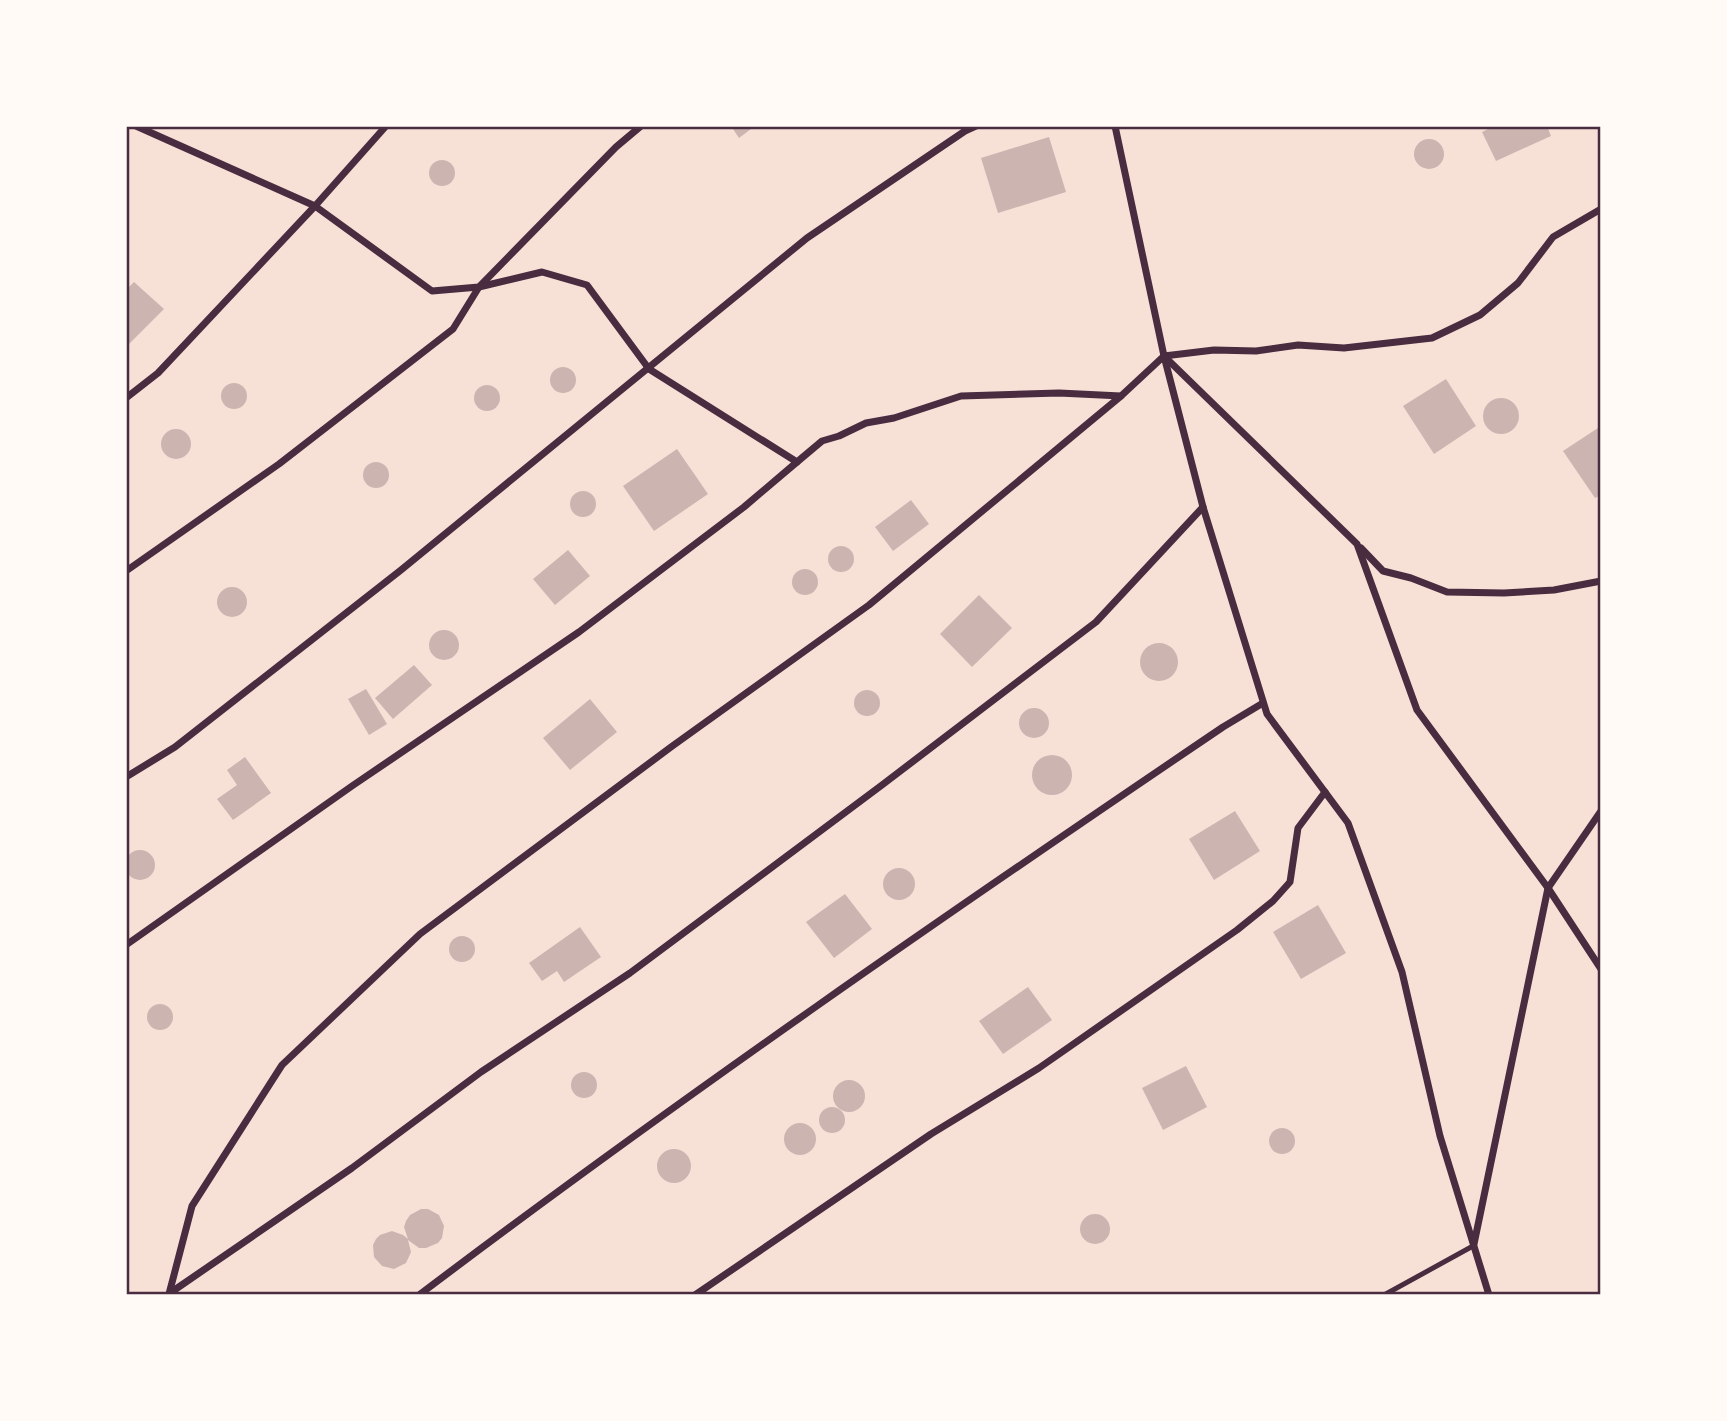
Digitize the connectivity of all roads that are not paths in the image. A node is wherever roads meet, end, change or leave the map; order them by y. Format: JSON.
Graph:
{"nodes":[{"id":1,"x":136,"y":126,"type":"edge"},
{"id":2,"x":386,"y":126,"type":"edge"},
{"id":3,"x":641,"y":126,"type":"edge"},
{"id":4,"x":976,"y":126,"type":"edge"},
{"id":5,"x":1115,"y":126,"type":"edge"},
{"id":6,"x":315,"y":206,"type":"junction"},
{"id":7,"x":1601,"y":209,"type":"edge"},
{"id":8,"x":479,"y":287,"type":"junction"},
{"id":9,"x":1164,"y":356,"type":"junction"},
{"id":10,"x":649,"y":369,"type":"junction"},
{"id":11,"x":1121,"y":396,"type":"junction"},
{"id":12,"x":126,"y":398,"type":"edge"},
{"id":13,"x":797,"y":462,"type":"junction"},
{"id":14,"x":1203,"y":507,"type":"junction"},
{"id":15,"x":1357,"y":544,"type":"junction"},
{"id":16,"x":126,"y":571,"type":"edge"},
{"id":17,"x":1601,"y":581,"type":"edge"},
{"id":18,"x":1263,"y":703,"type":"junction"},
{"id":19,"x":126,"y":777,"type":"edge"},
{"id":20,"x":1325,"y":792,"type":"junction"},
{"id":21,"x":1601,"y":811,"type":"edge"},
{"id":22,"x":1548,"y":888,"type":"junction"},
{"id":23,"x":126,"y":945,"type":"edge"},
{"id":24,"x":1601,"y":969,"type":"edge"},
{"id":25,"x":1474,"y":1246,"type":"junction"},
{"id":26,"x":169,"y":1294,"type":"edge"},
{"id":27,"x":419,"y":1295,"type":"edge"},
{"id":28,"x":695,"y":1295,"type":"edge"},
{"id":29,"x":1384,"y":1295,"type":"edge"},
{"id":30,"x":1489,"y":1295,"type":"edge"}],
"edges":[{"from":1,"to":6,"type":"street"},
{"from":2,"to":6,"type":"street"},
{"from":3,"to":8,"type":"street"},
{"from":4,"to":10,"type":"street"},
{"from":5,"to":9,"type":"street"},
{"from":6,"to":8,"type":"street"},
{"from":6,"to":12,"type":"street"},
{"from":7,"to":9,"type":"street"},
{"from":8,"to":10,"type":"street"},
{"from":8,"to":16,"type":"street"},
{"from":9,"to":11,"type":"street"},
{"from":9,"to":14,"type":"street"},
{"from":9,"to":15,"type":"street"},
{"from":10,"to":13,"type":"street"},
{"from":10,"to":19,"type":"street"},
{"from":11,"to":13,"type":"street"},
{"from":11,"to":26,"type":"street"},
{"from":13,"to":23,"type":"street"},
{"from":14,"to":18,"type":"street"},
{"from":14,"to":26,"type":"street"},
{"from":15,"to":17,"type":"street"},
{"from":15,"to":22,"type":"street"},
{"from":18,"to":20,"type":"street"},
{"from":18,"to":27,"type":"street"},
{"from":20,"to":25,"type":"street"},
{"from":20,"to":28,"type":"street"},
{"from":21,"to":22,"type":"street"},
{"from":22,"to":24,"type":"street"},
{"from":22,"to":25,"type":"street"},
{"from":25,"to":29,"type":"lane"},
{"from":25,"to":30,"type":"street"}]}
